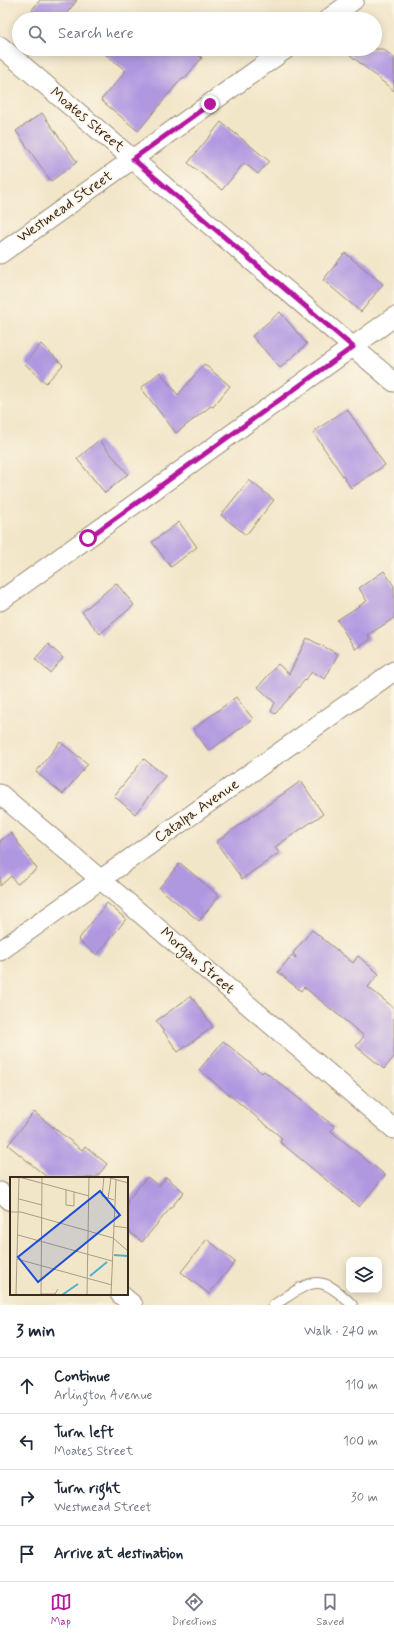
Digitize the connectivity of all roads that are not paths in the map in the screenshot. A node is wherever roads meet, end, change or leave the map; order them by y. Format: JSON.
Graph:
{"nodes":[{"id":1,"x":354,"y":0,"type":"edge"},
{"id":2,"x":338,"y":12,"type":"edge"},
{"id":3,"x":0,"y":46,"type":"edge"},
{"id":4,"x":276,"y":56,"type":"edge"},
{"id":5,"x":133,"y":159,"type":"junction"},
{"id":6,"x":0,"y":254,"type":"edge"},
{"id":7,"x":394,"y":317,"type":"edge"},
{"id":8,"x":353,"y":347,"type":"junction"},
{"id":9,"x":394,"y":382,"type":"edge"},
{"id":10,"x":0,"y":601,"type":"edge"},
{"id":11,"x":394,"y":671,"type":"edge"},
{"id":12,"x":0,"y":794,"type":"edge"},
{"id":13,"x":101,"y":879,"type":"junction"},
{"id":14,"x":0,"y":951,"type":"edge"},
{"id":15,"x":394,"y":1129,"type":"edge"},
{"id":16,"x":0,"y":1192,"type":"edge"},
{"id":17,"x":10,"y":1201,"type":"edge"},
{"id":18,"x":121,"y":1295,"type":"edge"},
{"id":19,"x":133,"y":1305,"type":"edge"},
{"id":20,"x":274,"y":1305,"type":"edge"},
{"id":21,"x":352,"y":1305,"type":"edge"}],
"edges":[{"from":1,"to":2,"type":"street"},
{"from":3,"to":5,"type":"street","name":"Moates Street"},
{"from":4,"to":5,"type":"street","name":"Westmead Street"},
{"from":5,"to":6,"type":"street","name":"Westmead Street"},
{"from":5,"to":8,"type":"street","name":"Moates Street"},
{"from":7,"to":8,"type":"street"},
{"from":8,"to":9,"type":"street","name":"Moates Street"},
{"from":8,"to":10,"type":"street"},
{"from":11,"to":13,"type":"street","name":"Catalpa Avenue"},
{"from":12,"to":13,"type":"street","name":"Morgan Street"},
{"from":13,"to":14,"type":"street","name":"Catalpa Avenue"},
{"from":13,"to":15,"type":"street","name":"Morgan Street"},
{"from":16,"to":17,"type":"street"},
{"from":18,"to":19,"type":"street"},
{"from":20,"to":21,"type":"lane"}]}
